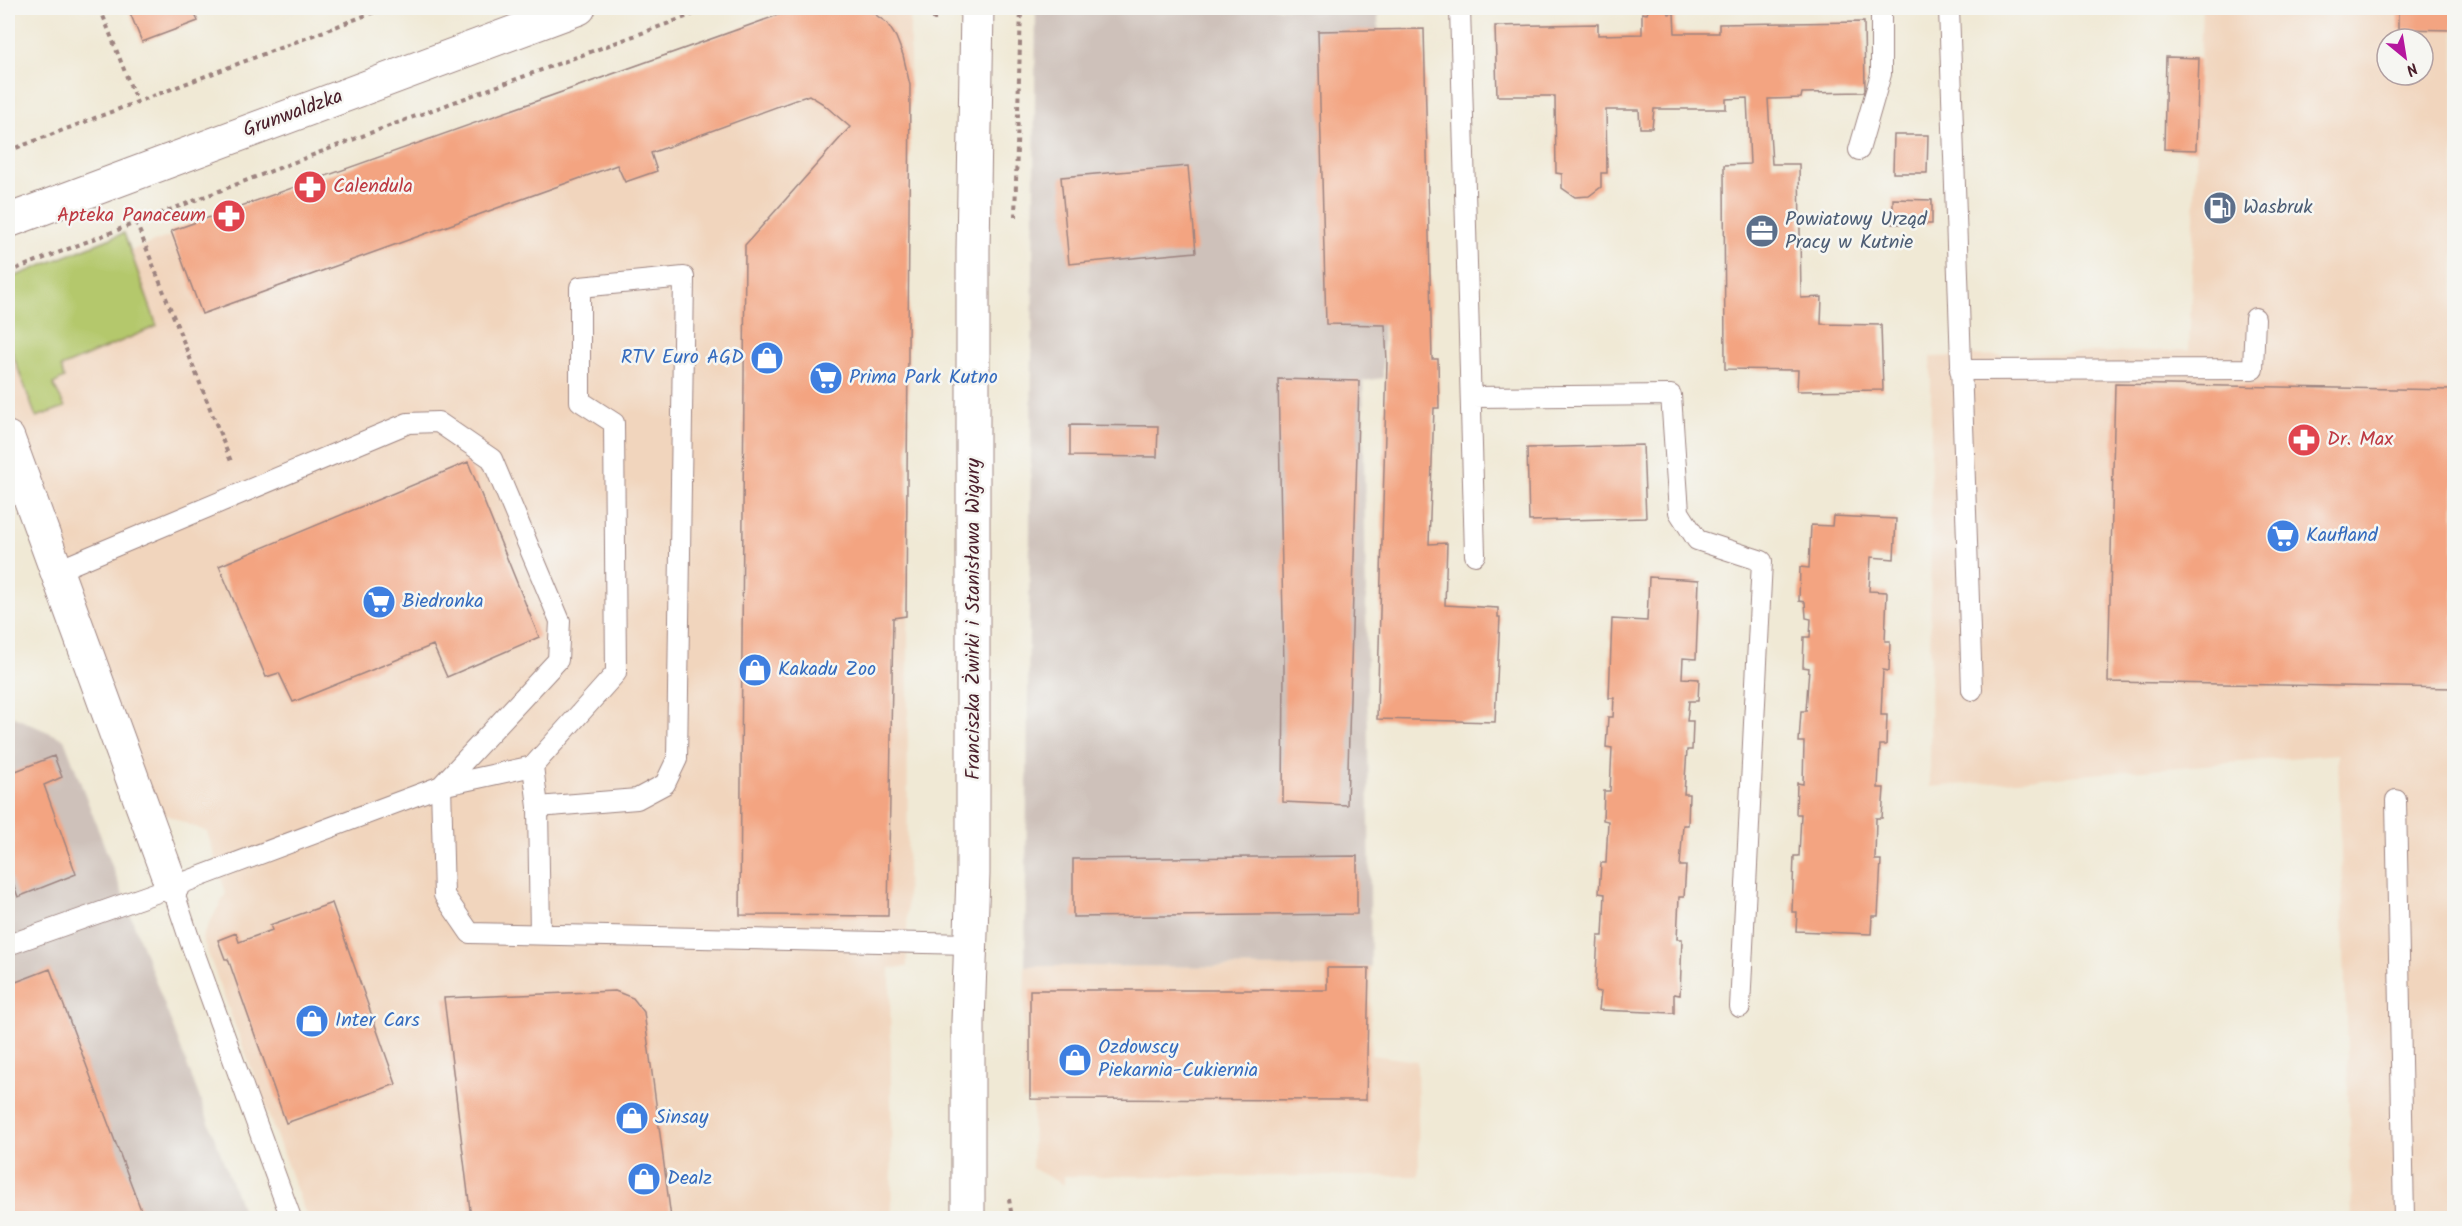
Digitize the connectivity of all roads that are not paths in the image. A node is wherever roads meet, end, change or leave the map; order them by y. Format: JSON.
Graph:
{"nodes":[{"id":1,"x":579,"y":8,"type":"edge"},
{"id":2,"x":1461,"y":8,"type":"edge"},
{"id":3,"x":1881,"y":8,"type":"edge"},
{"id":4,"x":1949,"y":8,"type":"edge"},
{"id":5,"x":979,"y":11,"type":"edge"},
{"id":6,"x":1859,"y":150,"type":"dead end"},
{"id":7,"x":8,"y":221,"type":"edge"},
{"id":8,"x":2254,"y":318,"type":"dead end"},
{"id":9,"x":1960,"y":370,"type":"junction"},
{"id":10,"x":1471,"y":397,"type":"junction"},
{"id":11,"x":8,"y":438,"type":"edge"},
{"id":12,"x":1475,"y":555,"type":"dead end"},
{"id":13,"x":56,"y":571,"type":"junction"},
{"id":14,"x":1972,"y":690,"type":"dead end"},
{"id":15,"x":533,"y":766,"type":"junction"},
{"id":16,"x":441,"y":786,"type":"junction"},
{"id":17,"x":2396,"y":800,"type":"dead end"},
{"id":18,"x":538,"y":807,"type":"junction"},
{"id":19,"x":172,"y":887,"type":"junction"},
{"id":20,"x":540,"y":934,"type":"junction"},
{"id":21,"x":970,"y":944,"type":"junction"},
{"id":22,"x":8,"y":945,"type":"edge"},
{"id":23,"x":1740,"y":1007,"type":"dead end"},
{"id":24,"x":291,"y":1218,"type":"edge"},
{"id":25,"x":968,"y":1218,"type":"edge"},
{"id":26,"x":2404,"y":1218,"type":"edge"}],
"edges":[{"from":1,"to":7,"type":"street","name":"Grunwaldzka"},
{"from":2,"to":10,"type":"lane"},
{"from":3,"to":6,"type":"lane"},
{"from":4,"to":9,"type":"lane"},
{"from":5,"to":21,"type":"street","name":"Franciszka Żwirki i Stanisława Wigury"},
{"from":8,"to":9,"type":"lane"},
{"from":9,"to":14,"type":"lane"},
{"from":10,"to":12,"type":"lane"},
{"from":10,"to":23,"type":"lane"},
{"from":11,"to":13,"type":"street"},
{"from":13,"to":16,"type":"lane"},
{"from":13,"to":19,"type":"street"},
{"from":15,"to":16,"type":"lane"},
{"from":15,"to":18,"type":"lane"},
{"from":15,"to":18,"type":"lane"},
{"from":16,"to":19,"type":"lane"},
{"from":16,"to":20,"type":"lane"},
{"from":17,"to":26,"type":"lane"},
{"from":18,"to":20,"type":"lane"},
{"from":19,"to":22,"type":"lane"},
{"from":19,"to":24,"type":"lane"},
{"from":20,"to":21,"type":"lane"},
{"from":21,"to":25,"type":"street","name":"Franciszka Żwirki i Stanisława Wigury"}]}
